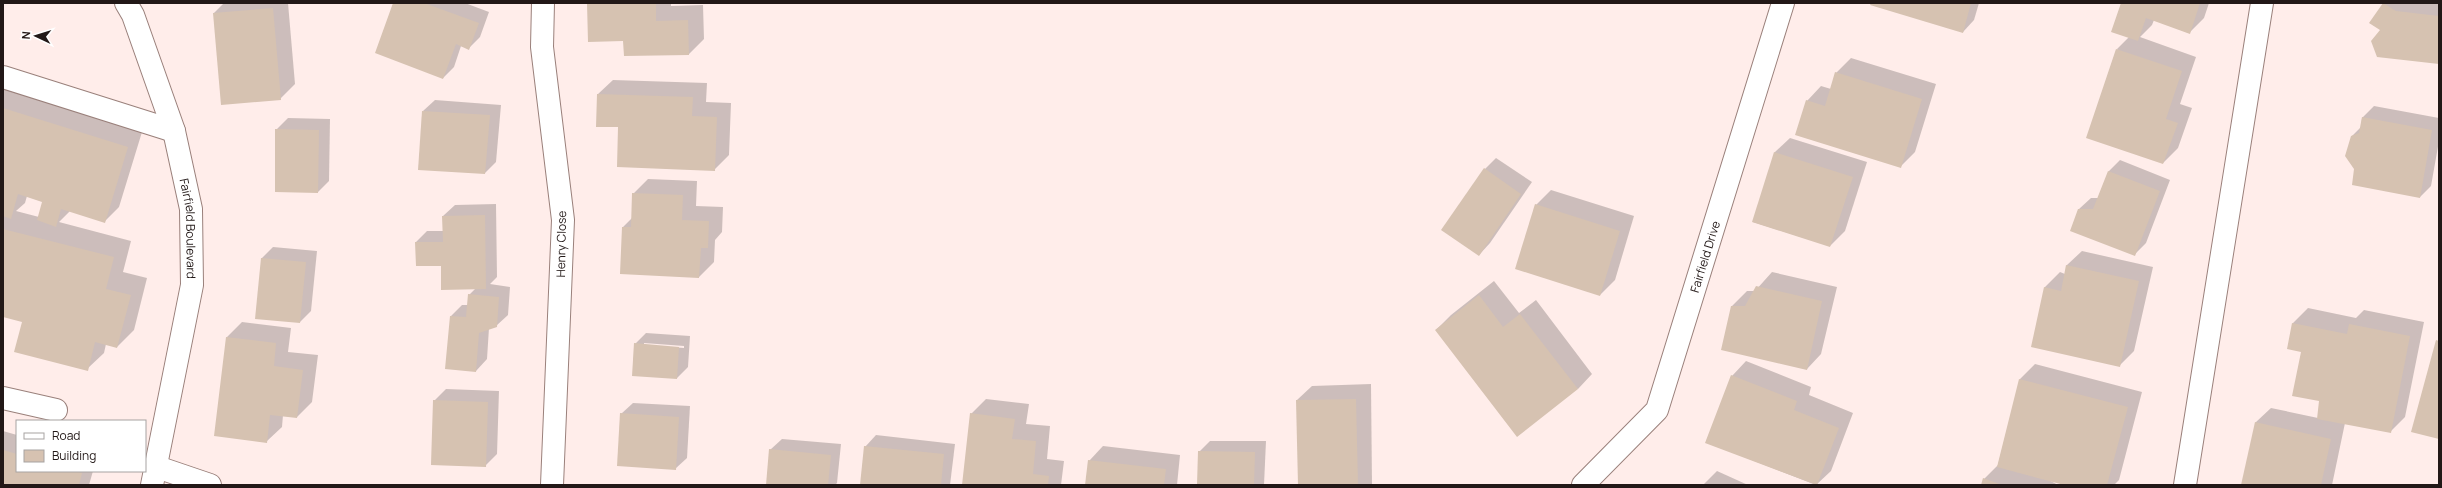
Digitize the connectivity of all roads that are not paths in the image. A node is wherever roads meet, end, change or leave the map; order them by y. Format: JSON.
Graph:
{"nodes":[{"id":1,"x":126,"y":3,"type":"edge"},
{"id":2,"x":543,"y":3,"type":"edge"},
{"id":3,"x":1783,"y":3,"type":"edge"},
{"id":4,"x":2262,"y":3,"type":"edge"},
{"id":5,"x":3,"y":77,"type":"edge"},
{"id":6,"x":174,"y":131,"type":"junction"},
{"id":7,"x":3,"y":398,"type":"edge"},
{"id":8,"x":56,"y":410,"type":"dead end"},
{"id":9,"x":154,"y":476,"type":"edge"},
{"id":10,"x":210,"y":485,"type":"edge"},
{"id":11,"x":552,"y":485,"type":"edge"},
{"id":12,"x":1583,"y":485,"type":"edge"},
{"id":13,"x":2185,"y":485,"type":"edge"}],
"edges":[{"from":1,"to":6,"type":"street","name":"Fairfield Boulevard"},
{"from":2,"to":11,"type":"street","name":"Henry Close"},
{"from":3,"to":12,"type":"street","name":"Fairfield Drive"},
{"from":4,"to":13,"type":"street"},
{"from":5,"to":6,"type":"street"},
{"from":6,"to":9,"type":"street","name":"Fairfield Boulevard"},
{"from":7,"to":8,"type":"street"},
{"from":9,"to":10,"type":"street"}]}
